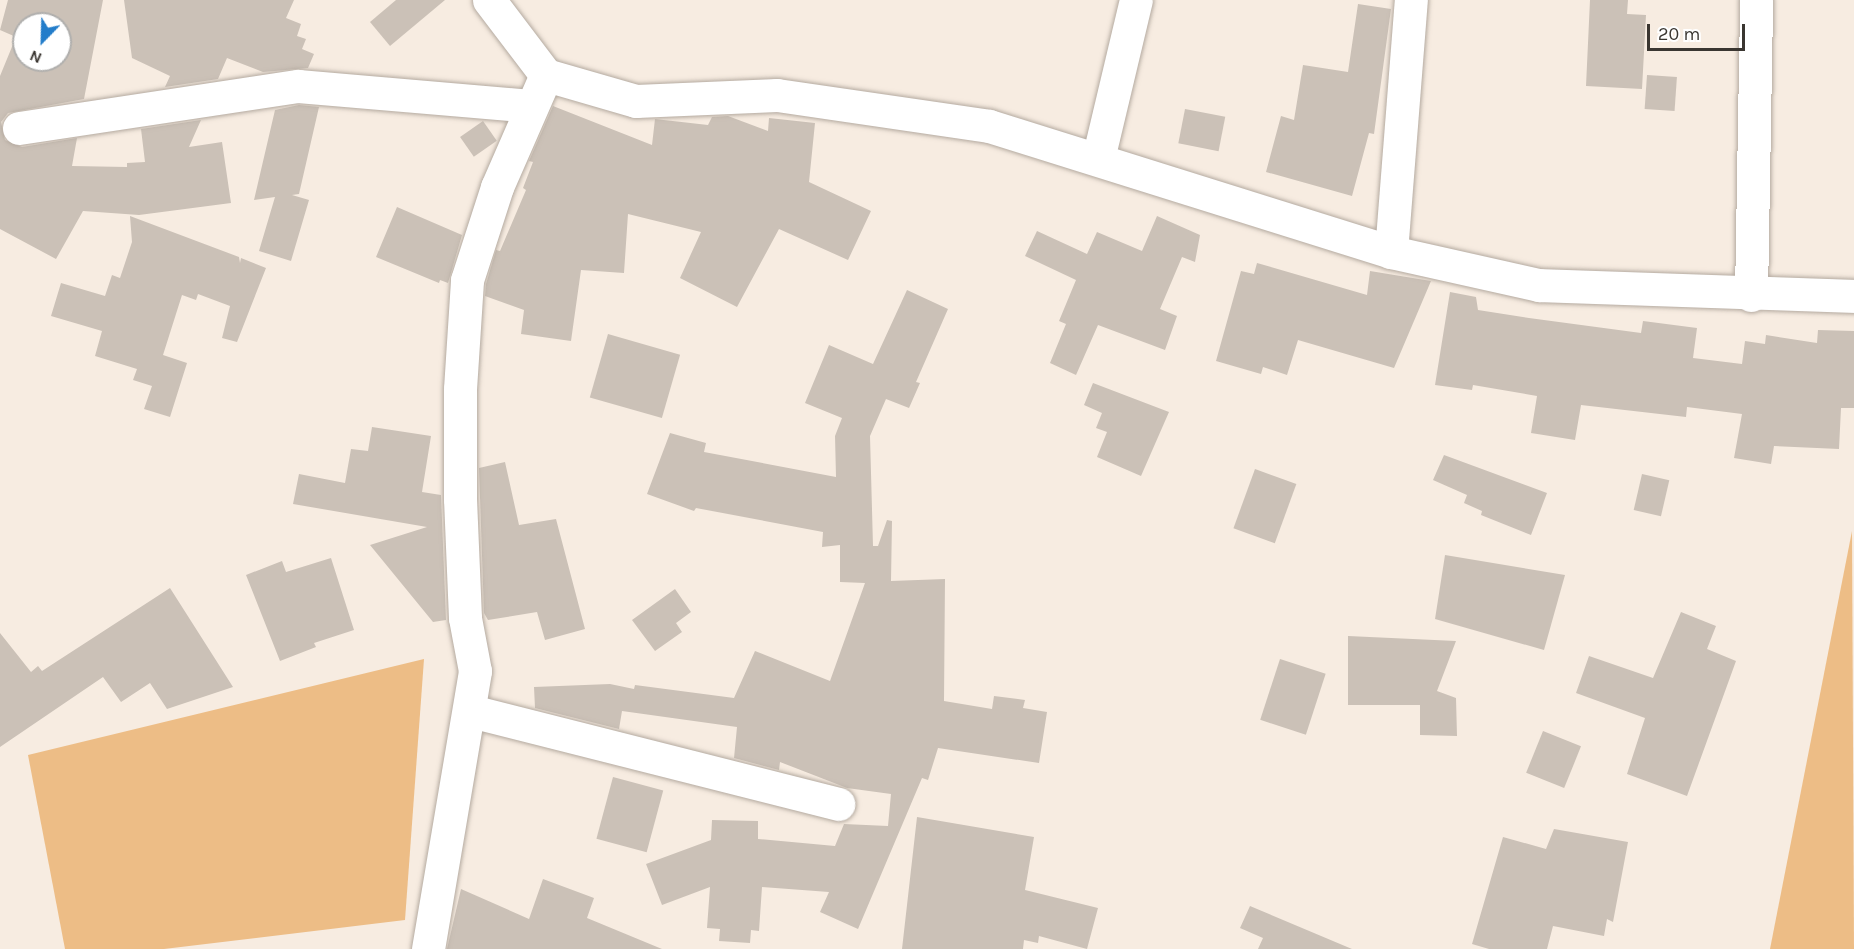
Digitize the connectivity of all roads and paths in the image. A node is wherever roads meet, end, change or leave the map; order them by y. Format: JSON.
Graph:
{"nodes":[{"id":1,"x":489,"y":0,"type":"edge"},
{"id":2,"x":1136,"y":0,"type":"edge"},
{"id":3,"x":1411,"y":0,"type":"edge"},
{"id":4,"x":1756,"y":0,"type":"edge"},
{"id":5,"x":546,"y":75,"type":"junction"},
{"id":6,"x":530,"y":106,"type":"junction"},
{"id":7,"x":19,"y":128,"type":"dead end"},
{"id":8,"x":1098,"y":159,"type":"junction"},
{"id":9,"x":1391,"y":252,"type":"junction"},
{"id":10,"x":1751,"y":295,"type":"junction"},
{"id":11,"x":1854,"y":296,"type":"edge"},
{"id":12,"x":471,"y":711,"type":"junction"},
{"id":13,"x":838,"y":804,"type":"dead end"},
{"id":14,"x":428,"y":949,"type":"edge"}],
"edges":[{"from":1,"to":5,"type":"street"},
{"from":2,"to":8,"type":"street"},
{"from":3,"to":9,"type":"street"},
{"from":4,"to":10,"type":"street"},
{"from":5,"to":6,"type":"street"},
{"from":5,"to":8,"type":"street"},
{"from":6,"to":7,"type":"street"},
{"from":6,"to":12,"type":"street"},
{"from":8,"to":9,"type":"street"},
{"from":9,"to":10,"type":"street"},
{"from":10,"to":11,"type":"street"},
{"from":12,"to":13,"type":"street"},
{"from":12,"to":14,"type":"street"}]}
